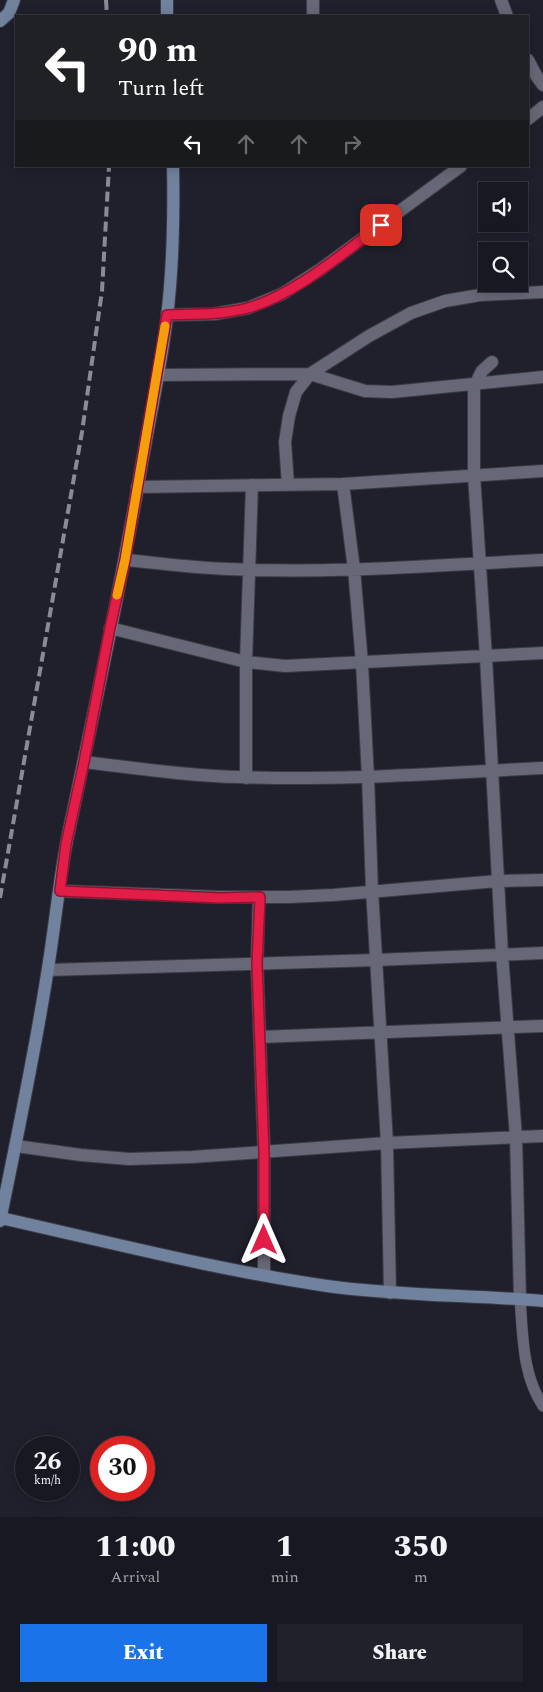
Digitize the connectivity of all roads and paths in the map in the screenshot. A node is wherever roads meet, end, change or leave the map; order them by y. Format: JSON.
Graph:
{"nodes":[{"id":1,"x":14,"y":0,"type":"edge"},
{"id":2,"x":167,"y":0,"type":"edge"},
{"id":3,"x":313,"y":0,"type":"edge"},
{"id":4,"x":501,"y":0,"type":"edge"},
{"id":5,"x":167,"y":15,"type":"edge"},
{"id":6,"x":314,"y":15,"type":"edge"},
{"id":7,"x":507,"y":15,"type":"edge"},
{"id":8,"x":0,"y":22,"type":"edge"},
{"id":9,"x":529,"y":62,"type":"edge"},
{"id":10,"x":543,"y":85,"type":"edge"},
{"id":11,"x":543,"y":107,"type":"edge"},
{"id":12,"x":529,"y":118,"type":"edge"},
{"id":13,"x":173,"y":167,"type":"edge"},
{"id":14,"x":461,"y":167,"type":"edge"},
{"id":15,"x":543,"y":292,"type":"edge"},
{"id":16,"x":167,"y":315,"type":"junction"},
{"id":17,"x":492,"y":362,"type":"dead end"},
{"id":18,"x":310,"y":374,"type":"junction"},
{"id":19,"x":158,"y":375,"type":"junction"},
{"id":20,"x":543,"y":377,"type":"edge"},
{"id":21,"x":476,"y":384,"type":"junction"},
{"id":22,"x":543,"y":471,"type":"edge"},
{"id":23,"x":474,"y":475,"type":"junction"},
{"id":24,"x":343,"y":484,"type":"junction"},
{"id":25,"x":252,"y":485,"type":"junction"},
{"id":26,"x":288,"y":485,"type":"junction"},
{"id":27,"x":138,"y":487,"type":"junction"},
{"id":28,"x":125,"y":560,"type":"junction"},
{"id":29,"x":543,"y":560,"type":"edge"},
{"id":30,"x":479,"y":563,"type":"junction"},
{"id":31,"x":354,"y":569,"type":"junction"},
{"id":32,"x":249,"y":570,"type":"junction"},
{"id":33,"x":110,"y":628,"type":"junction"},
{"id":34,"x":543,"y":654,"type":"edge"},
{"id":35,"x":486,"y":657,"type":"junction"},
{"id":36,"x":246,"y":662,"type":"junction"},
{"id":37,"x":362,"y":663,"type":"junction"},
{"id":38,"x":84,"y":762,"type":"junction"},
{"id":39,"x":543,"y":768,"type":"edge"},
{"id":40,"x":491,"y":770,"type":"junction"},
{"id":41,"x":368,"y":777,"type":"junction"},
{"id":42,"x":246,"y":778,"type":"junction"},
{"id":43,"x":543,"y":880,"type":"edge"},
{"id":44,"x":498,"y":881,"type":"junction"},
{"id":45,"x":372,"y":890,"type":"junction"},
{"id":46,"x":60,"y":891,"type":"junction"},
{"id":47,"x":260,"y":897,"type":"junction"},
{"id":48,"x":543,"y":953,"type":"edge"},
{"id":49,"x":502,"y":954,"type":"junction"},
{"id":50,"x":376,"y":960,"type":"junction"},
{"id":51,"x":257,"y":964,"type":"junction"},
{"id":52,"x":48,"y":970,"type":"junction"},
{"id":53,"x":543,"y":1026,"type":"edge"},
{"id":54,"x":507,"y":1028,"type":"junction"},
{"id":55,"x":381,"y":1032,"type":"junction"},
{"id":56,"x":260,"y":1037,"type":"junction"},
{"id":57,"x":543,"y":1136,"type":"edge"},
{"id":58,"x":516,"y":1137,"type":"junction"},
{"id":59,"x":387,"y":1143,"type":"junction"},
{"id":60,"x":16,"y":1146,"type":"junction"},
{"id":61,"x":264,"y":1152,"type":"junction"},
{"id":62,"x":0,"y":1220,"type":"edge"},
{"id":63,"x":264,"y":1275,"type":"junction"},
{"id":64,"x":390,"y":1292,"type":"junction"},
{"id":65,"x":520,"y":1299,"type":"junction"},
{"id":66,"x":543,"y":1301,"type":"edge"},
{"id":67,"x":543,"y":1406,"type":"edge"}],
"edges":[{"from":1,"to":8,"type":"street"},
{"from":2,"to":5,"type":"street"},
{"from":3,"to":6,"type":"street"},
{"from":4,"to":7,"type":"street"},
{"from":9,"to":10,"type":"street"},
{"from":11,"to":12,"type":"street"},
{"from":13,"to":16,"type":"street"},
{"from":14,"to":16,"type":"street"},
{"from":15,"to":18,"type":"street"},
{"from":16,"to":19,"type":"street"},
{"from":17,"to":21,"type":"street"},
{"from":18,"to":19,"type":"street"},
{"from":18,"to":21,"type":"street"},
{"from":18,"to":26,"type":"street"},
{"from":19,"to":27,"type":"street"},
{"from":20,"to":21,"type":"street"},
{"from":21,"to":23,"type":"street"},
{"from":22,"to":23,"type":"street"},
{"from":23,"to":24,"type":"street"},
{"from":23,"to":30,"type":"street"},
{"from":24,"to":26,"type":"street"},
{"from":24,"to":31,"type":"street"},
{"from":25,"to":26,"type":"street"},
{"from":25,"to":27,"type":"street"},
{"from":25,"to":32,"type":"street"},
{"from":27,"to":28,"type":"street"},
{"from":28,"to":32,"type":"street"},
{"from":28,"to":33,"type":"street"},
{"from":29,"to":30,"type":"street"},
{"from":30,"to":31,"type":"street"},
{"from":30,"to":35,"type":"street"},
{"from":31,"to":32,"type":"street"},
{"from":31,"to":37,"type":"street"},
{"from":32,"to":36,"type":"street"},
{"from":33,"to":36,"type":"street"},
{"from":33,"to":38,"type":"street"},
{"from":34,"to":35,"type":"street"},
{"from":35,"to":37,"type":"street"},
{"from":35,"to":40,"type":"street"},
{"from":36,"to":37,"type":"street"},
{"from":36,"to":42,"type":"street"},
{"from":37,"to":41,"type":"street"},
{"from":38,"to":42,"type":"street"},
{"from":38,"to":46,"type":"street"},
{"from":39,"to":40,"type":"street"},
{"from":40,"to":41,"type":"street"},
{"from":40,"to":44,"type":"street"},
{"from":41,"to":42,"type":"street"},
{"from":41,"to":45,"type":"street"},
{"from":43,"to":44,"type":"street"},
{"from":44,"to":45,"type":"street"},
{"from":44,"to":49,"type":"street"},
{"from":45,"to":47,"type":"street"},
{"from":45,"to":50,"type":"street"},
{"from":46,"to":47,"type":"street"},
{"from":46,"to":52,"type":"street"},
{"from":47,"to":51,"type":"street"},
{"from":48,"to":49,"type":"street"},
{"from":49,"to":50,"type":"street"},
{"from":49,"to":54,"type":"street"},
{"from":50,"to":51,"type":"street"},
{"from":50,"to":55,"type":"street"},
{"from":51,"to":52,"type":"street"},
{"from":51,"to":56,"type":"street"},
{"from":52,"to":60,"type":"street"},
{"from":53,"to":54,"type":"street"},
{"from":54,"to":55,"type":"street"},
{"from":54,"to":58,"type":"street"},
{"from":55,"to":56,"type":"street"},
{"from":55,"to":59,"type":"street"},
{"from":56,"to":61,"type":"street"},
{"from":57,"to":58,"type":"street"},
{"from":58,"to":59,"type":"street"},
{"from":58,"to":65,"type":"street"},
{"from":59,"to":61,"type":"street"},
{"from":59,"to":64,"type":"street"},
{"from":60,"to":61,"type":"street"},
{"from":60,"to":62,"type":"street"},
{"from":61,"to":63,"type":"street"},
{"from":62,"to":63,"type":"street"},
{"from":63,"to":64,"type":"street"},
{"from":64,"to":65,"type":"street"},
{"from":65,"to":66,"type":"street"},
{"from":65,"to":67,"type":"lane"}]}
